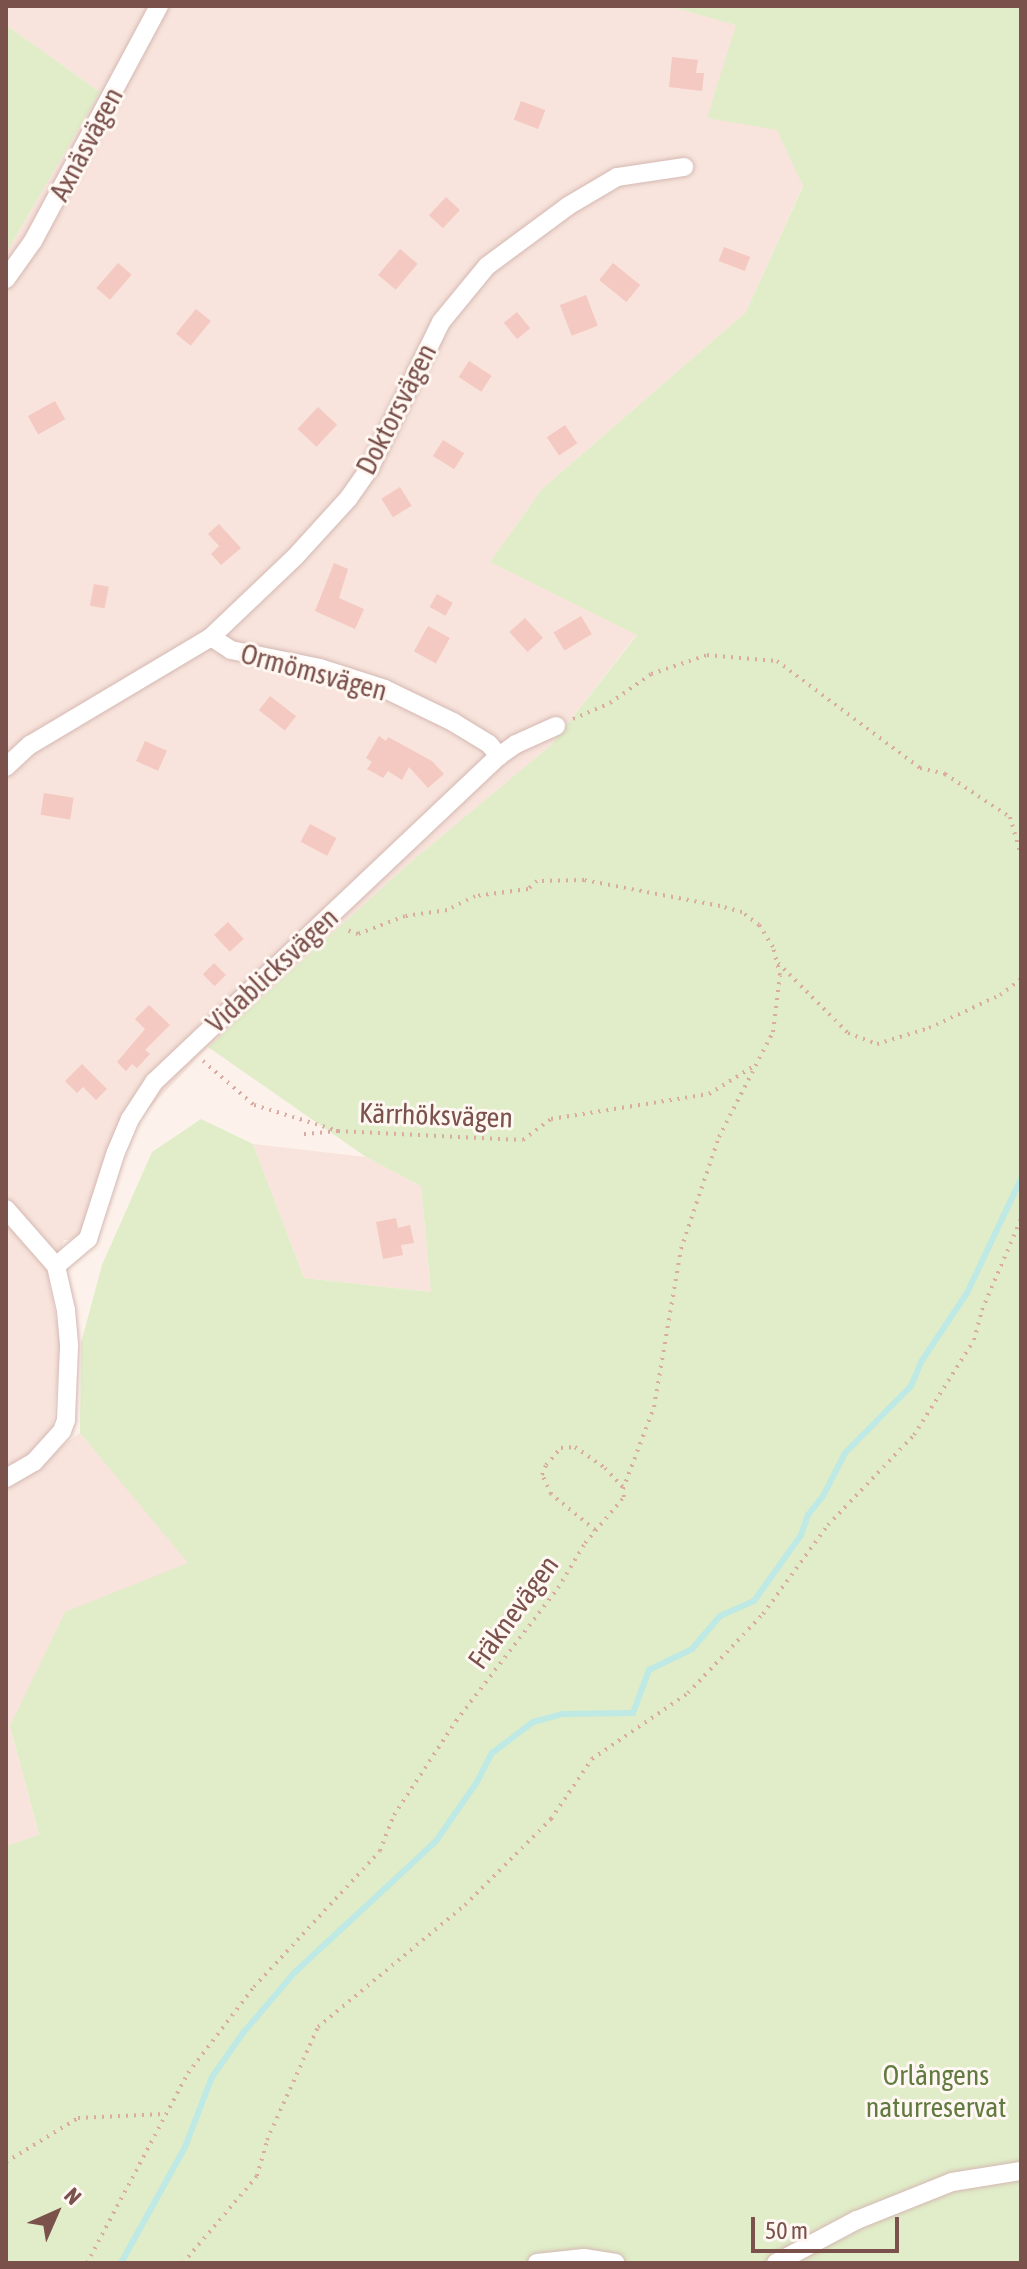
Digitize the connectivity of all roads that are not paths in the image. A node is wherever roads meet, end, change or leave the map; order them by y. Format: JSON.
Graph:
{"nodes":[{"id":1,"x":159,"y":6,"type":"edge"},
{"id":2,"x":684,"y":167,"type":"dead end"},
{"id":3,"x":6,"y":279,"type":"edge"},
{"id":4,"x":211,"y":637,"type":"junction"},
{"id":5,"x":556,"y":726,"type":"road end"},
{"id":6,"x":499,"y":756,"type":"junction"},
{"id":7,"x":6,"y":767,"type":"edge"},
{"id":8,"x":6,"y":1209,"type":"edge"},
{"id":9,"x":56,"y":1266,"type":"junction"},
{"id":10,"x":6,"y":1478,"type":"edge"},
{"id":11,"x":1021,"y":2171,"type":"edge"},
{"id":12,"x":537,"y":2263,"type":"edge"},
{"id":13,"x":616,"y":2263,"type":"edge"},
{"id":14,"x":776,"y":2263,"type":"edge"}],
"edges":[{"from":1,"to":3,"type":"street","name":"Axnäsvägen"},
{"from":2,"to":4,"type":"street","name":"Doktorsvägen"},
{"from":4,"to":6,"type":"street","name":"Ormömsvägen"},
{"from":4,"to":7,"type":"street","name":"Doktorsvägen"},
{"from":5,"to":6,"type":"street","name":"Vidablicksvägen"},
{"from":6,"to":9,"type":"street","name":"Vidablicksvägen"},
{"from":8,"to":9,"type":"street"},
{"from":9,"to":10,"type":"street"},
{"from":11,"to":14,"type":"street"},
{"from":12,"to":13,"type":"street"}]}
